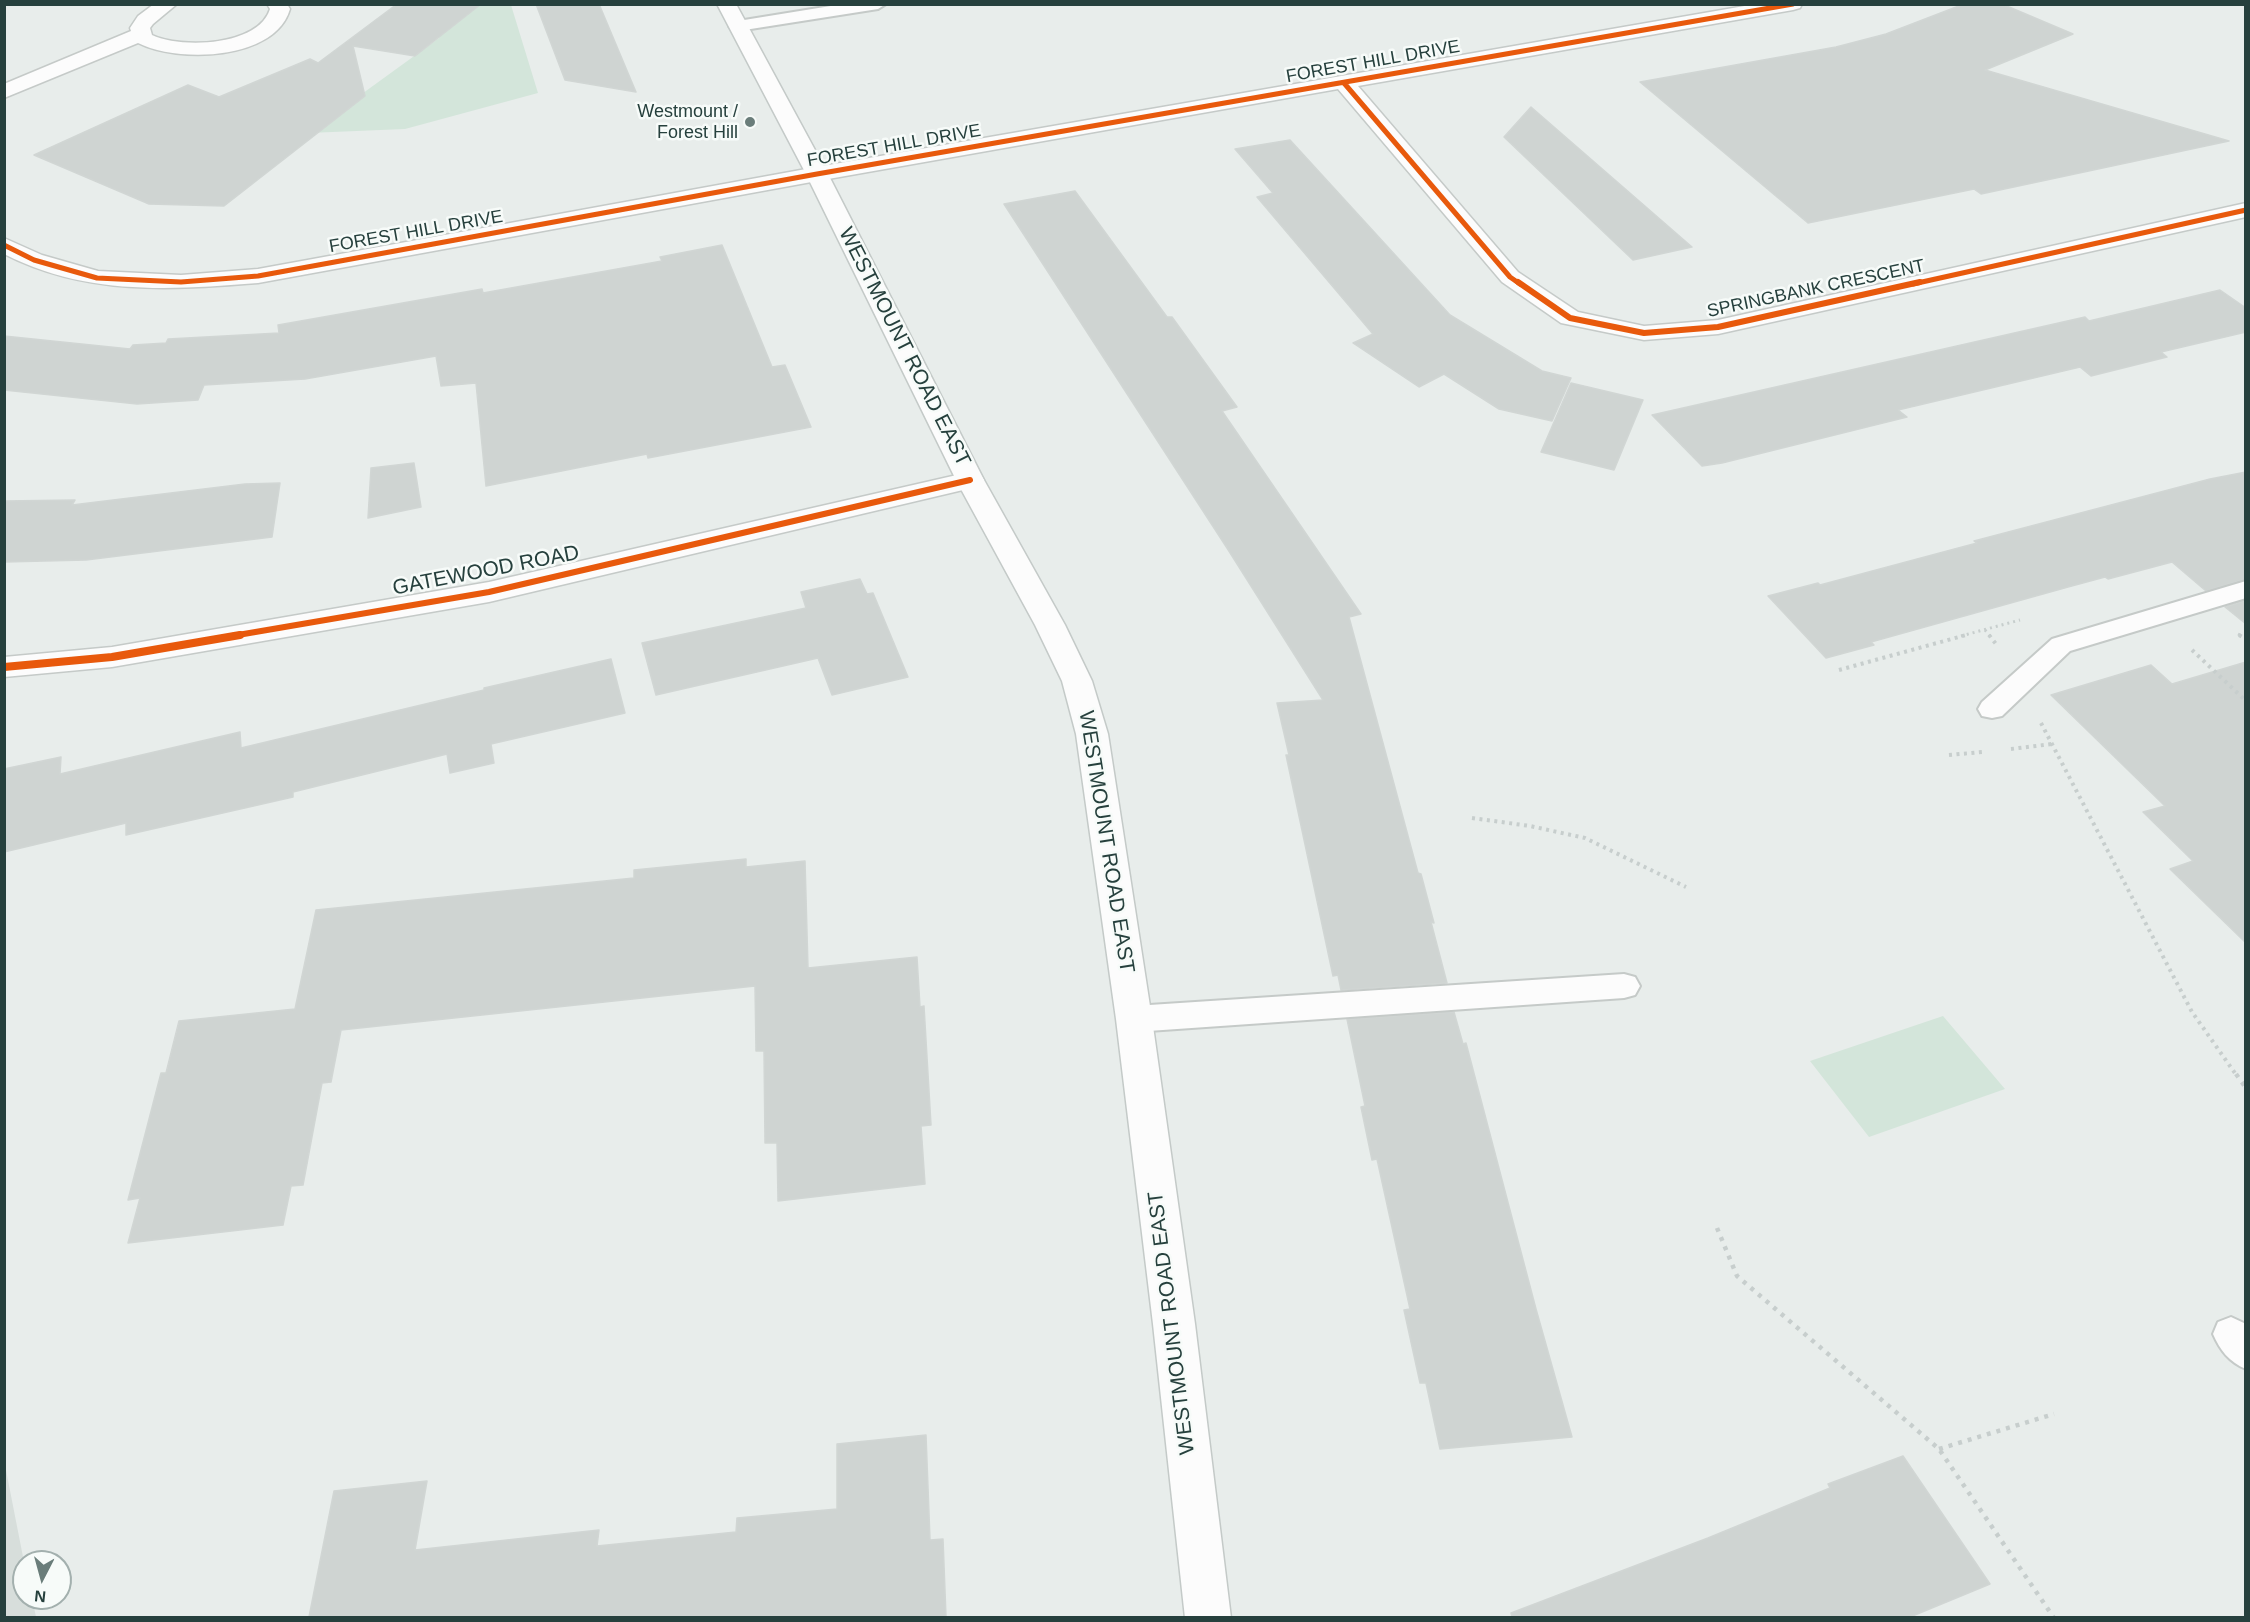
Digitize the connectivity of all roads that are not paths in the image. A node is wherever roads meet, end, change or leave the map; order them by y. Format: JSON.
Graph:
{"nodes":[{"id":1,"x":168,"y":4,"type":"edge"},
{"id":2,"x":276,"y":4,"type":"edge"},
{"id":3,"x":726,"y":4,"type":"edge"},
{"id":4,"x":878,"y":4,"type":"edge"},
{"id":5,"x":1793,"y":4,"type":"edge"},
{"id":6,"x":738,"y":26,"type":"junction"},
{"id":7,"x":142,"y":34,"type":"junction"},
{"id":8,"x":1344,"y":83,"type":"junction"},
{"id":9,"x":4,"y":92,"type":"edge"},
{"id":10,"x":817,"y":174,"type":"junction"},
{"id":11,"x":2246,"y":210,"type":"edge"},
{"id":12,"x":4,"y":244,"type":"edge"},
{"id":13,"x":970,"y":480,"type":"junction"},
{"id":14,"x":2246,"y":589,"type":"edge"},
{"id":15,"x":4,"y":667,"type":"edge"},
{"id":16,"x":1992,"y":709,"type":"dead end"},
{"id":17,"x":1624,"y":986,"type":"dead end"},
{"id":18,"x":1134,"y":1019,"type":"junction"},
{"id":19,"x":1208,"y":1617,"type":"edge"}],
"edges":[{"from":1,"to":7,"type":"street"},
{"from":2,"to":7,"type":"street"},
{"from":3,"to":6,"type":"street","name":"WESTMOUNT ROAD EAST"},
{"from":4,"to":6,"type":"lane"},
{"from":5,"to":8,"type":"street","name":"FOREST HILL DRIVE"},
{"from":6,"to":10,"type":"street","name":"WESTMOUNT ROAD EAST"},
{"from":7,"to":9,"type":"street"},
{"from":8,"to":10,"type":"street","name":"FOREST HILL DRIVE"},
{"from":8,"to":11,"type":"street","name":"SPRINGBANK CRESCENT"},
{"from":10,"to":12,"type":"street","name":"FOREST HILL DRIVE"},
{"from":10,"to":13,"type":"street","name":"WESTMOUNT ROAD EAST"},
{"from":13,"to":15,"type":"street","name":"GATEWOOD ROAD"},
{"from":13,"to":18,"type":"street","name":"WESTMOUNT ROAD EAST"},
{"from":14,"to":16,"type":"lane"},
{"from":17,"to":18,"type":"lane"},
{"from":18,"to":19,"type":"street","name":"WESTMOUNT ROAD EAST"}]}
